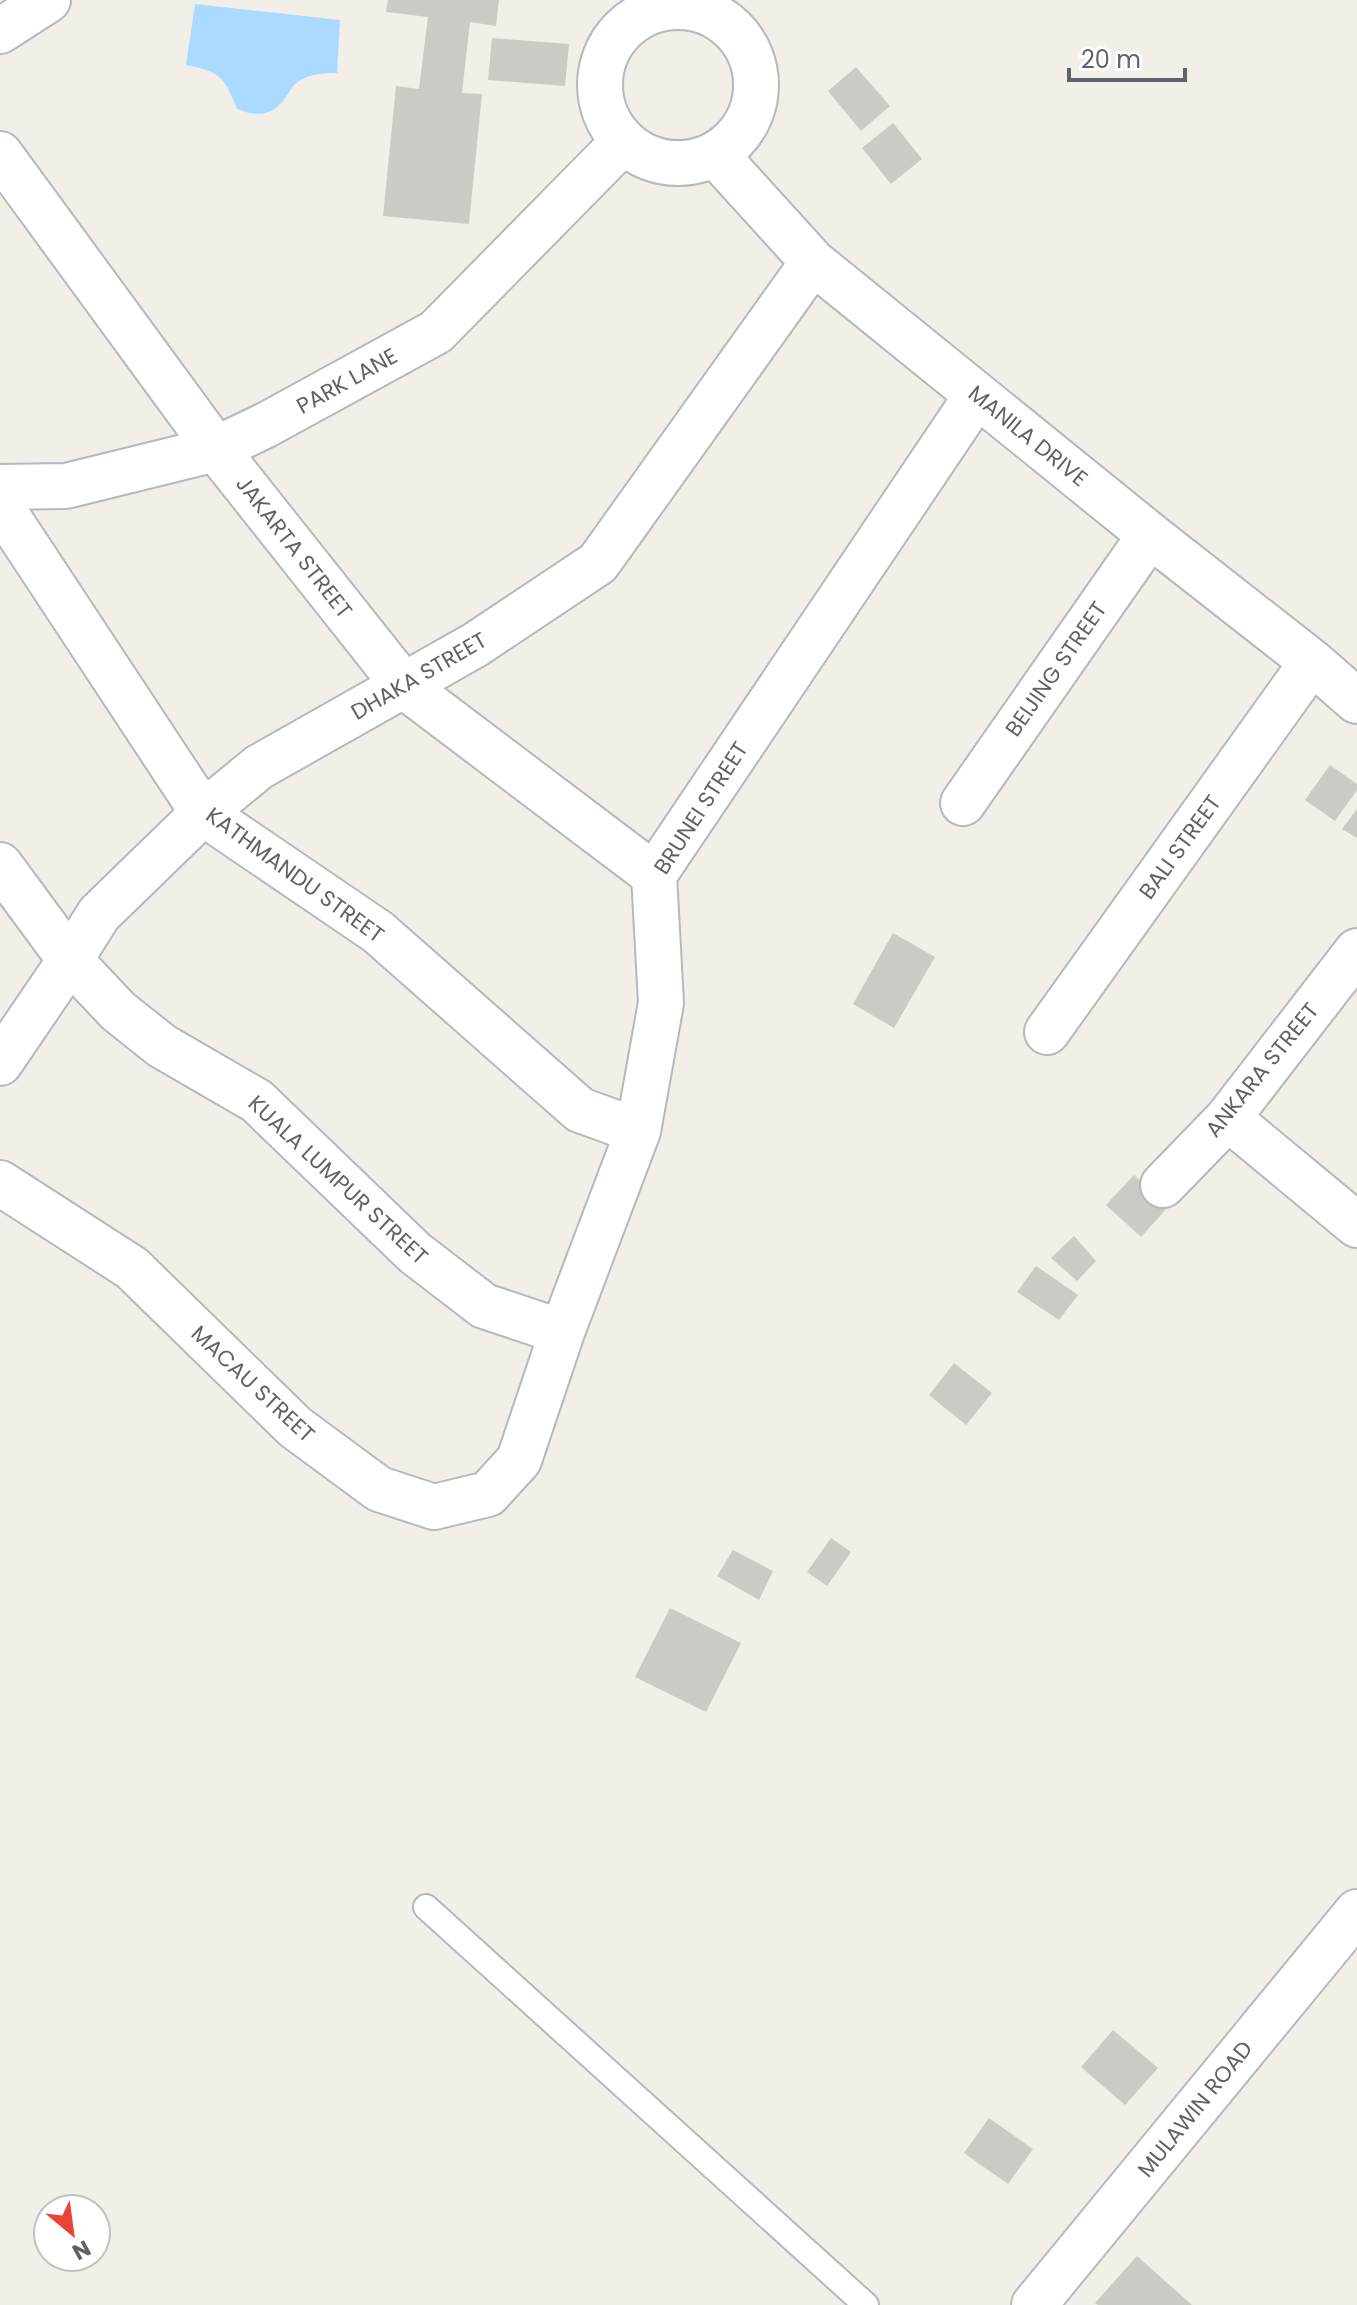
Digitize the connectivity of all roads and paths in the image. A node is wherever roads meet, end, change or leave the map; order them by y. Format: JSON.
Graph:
{"nodes":[{"id":1,"x":48,"y":0,"type":"edge"},
{"id":2,"x":633,"y":8,"type":"edge"},
{"id":3,"x":0,"y":31,"type":"edge"},
{"id":4,"x":623,"y":142,"type":"junction"},
{"id":5,"x":0,"y":154,"type":"edge"},
{"id":6,"x":715,"y":154,"type":"junction"},
{"id":7,"x":813,"y":262,"type":"junction"},
{"id":8,"x":977,"y":395,"type":"junction"},
{"id":9,"x":216,"y":449,"type":"junction"},
{"id":10,"x":0,"y":487,"type":"edge"},
{"id":11,"x":0,"y":505,"type":"edge"},
{"id":12,"x":1150,"y":535,"type":"junction"},
{"id":13,"x":1312,"y":662,"type":"junction"},
{"id":14,"x":404,"y":686,"type":"junction"},
{"id":15,"x":1357,"y":701,"type":"edge"},
{"id":16,"x":963,"y":803,"type":"dead end"},
{"id":17,"x":203,"y":813,"type":"junction"},
{"id":18,"x":0,"y":865,"type":"edge"},
{"id":19,"x":654,"y":875,"type":"junction"},
{"id":20,"x":1357,"y":951,"type":"edge"},
{"id":21,"x":70,"y":960,"type":"junction"},
{"id":22,"x":1047,"y":1032,"type":"dead end"},
{"id":23,"x":0,"y":1063,"type":"edge"},
{"id":24,"x":1228,"y":1118,"type":"junction"},
{"id":25,"x":638,"y":1131,"type":"junction"},
{"id":26,"x":0,"y":1183,"type":"edge"},
{"id":27,"x":1163,"y":1185,"type":"dead end"},
{"id":28,"x":1357,"y":1225,"type":"edge"},
{"id":29,"x":562,"y":1332,"type":"junction"},
{"id":30,"x":519,"y":1460,"type":"joint"},
{"id":31,"x":426,"y":1907,"type":"dead end"},
{"id":32,"x":1357,"y":1912,"type":"edge"},
{"id":33,"x":866,"y":2305,"type":"edge"},
{"id":34,"x":1034,"y":2305,"type":"edge"}],
"edges":[{"from":1,"to":3,"type":"street"},
{"from":2,"to":4,"type":"street"},
{"from":2,"to":6,"type":"street"},
{"from":4,"to":6,"type":"street"},
{"from":4,"to":9,"type":"street","name":"PARK LANE"},
{"from":5,"to":9,"type":"street","name":"JAKARTA STREET"},
{"from":6,"to":7,"type":"street","name":"MANILA DRIVE"},
{"from":7,"to":8,"type":"street","name":"MANILA DRIVE"},
{"from":7,"to":14,"type":"street","name":"DHAKA STREET"},
{"from":8,"to":12,"type":"street","name":"MANILA DRIVE"},
{"from":8,"to":19,"type":"street","name":"BRUNEI STREET"},
{"from":9,"to":10,"type":"street","name":"PARK LANE"},
{"from":9,"to":14,"type":"street","name":"JAKARTA STREET"},
{"from":11,"to":17,"type":"street","name":"KATHMANDU STREET"},
{"from":12,"to":13,"type":"street","name":"MANILA DRIVE"},
{"from":12,"to":16,"type":"street","name":"BEIJING STREET"},
{"from":13,"to":15,"type":"street","name":"MANILA DRIVE"},
{"from":13,"to":22,"type":"street","name":"BALI STREET"},
{"from":14,"to":17,"type":"street","name":"DHAKA STREET"},
{"from":14,"to":19,"type":"street","name":"JAKARTA STREET"},
{"from":17,"to":21,"type":"street","name":"DHAKA STREET"},
{"from":17,"to":25,"type":"street","name":"KATHMANDU STREET"},
{"from":18,"to":21,"type":"street","name":"KUALA LUMPUR STREET"},
{"from":19,"to":25,"type":"street","name":"BRUNEI STREET"},
{"from":20,"to":24,"type":"street","name":"ANKARA STREET"},
{"from":21,"to":23,"type":"street","name":"DHAKA STREET"},
{"from":21,"to":29,"type":"street","name":"KUALA LUMPUR STREET"},
{"from":24,"to":27,"type":"street","name":"ANKARA STREET"},
{"from":24,"to":28,"type":"street"},
{"from":25,"to":29,"type":"street","name":"BRUNEI STREET"},
{"from":26,"to":30,"type":"street","name":"MACAU STREET"},
{"from":29,"to":30,"type":"street","name":"BRUNEI STREET"},
{"from":31,"to":33,"type":"lane"},
{"from":32,"to":34,"type":"street","name":"MULAWIN ROAD"}]}
